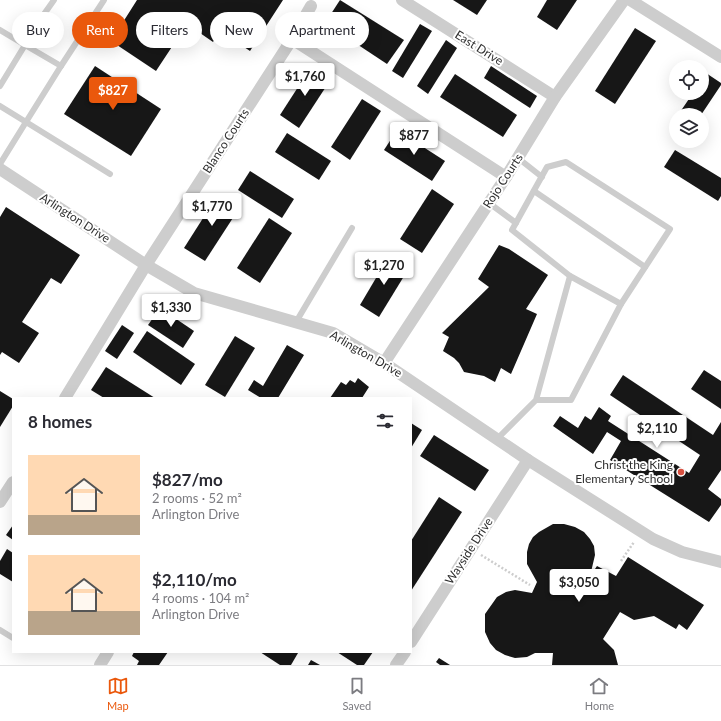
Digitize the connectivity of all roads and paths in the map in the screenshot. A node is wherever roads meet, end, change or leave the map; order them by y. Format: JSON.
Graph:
{"nodes":[{"id":1,"x":54,"y":0,"type":"edge"},
{"id":2,"x":104,"y":0,"type":"edge"},
{"id":3,"x":402,"y":0,"type":"edge"},
{"id":4,"x":624,"y":0,"type":"edge"},
{"id":5,"x":630,"y":0,"type":"edge"},
{"id":6,"x":311,"y":6,"type":"dead end"},
{"id":7,"x":46,"y":12,"type":"edge"},
{"id":8,"x":308,"y":12,"type":"edge"},
{"id":9,"x":0,"y":30,"type":"edge"},
{"id":10,"x":12,"y":37,"type":"edge"},
{"id":11,"x":24,"y":48,"type":"edge"},
{"id":12,"x":31,"y":48,"type":"edge"},
{"id":13,"x":286,"y":48,"type":"edge"},
{"id":14,"x":306,"y":48,"type":"edge"},
{"id":15,"x":721,"y":57,"type":"edge"},
{"id":16,"x":61,"y":66,"type":"junction"},
{"id":17,"x":0,"y":86,"type":"edge"},
{"id":18,"x":555,"y":97,"type":"junction"},
{"id":19,"x":0,"y":106,"type":"edge"},
{"id":20,"x":26,"y":122,"type":"junction"},
{"id":21,"x":518,"y":158,"type":"junction"},
{"id":22,"x":0,"y":164,"type":"edge"},
{"id":23,"x":0,"y":169,"type":"edge"},
{"id":24,"x":110,"y":174,"type":"dead end"},
{"id":25,"x":506,"y":177,"type":"junction"},
{"id":26,"x":542,"y":177,"type":"junction"},
{"id":27,"x":534,"y":191,"type":"junction"},
{"id":28,"x":489,"y":203,"type":"junction"},
{"id":29,"x":516,"y":223,"type":"junction"},
{"id":30,"x":352,"y":228,"type":"dead end"},
{"id":31,"x":146,"y":265,"type":"junction"},
{"id":32,"x":645,"y":267,"type":"junction"},
{"id":33,"x":570,"y":276,"type":"junction"},
{"id":34,"x":621,"y":304,"type":"junction"},
{"id":35,"x":296,"y":322,"type":"junction"},
{"id":36,"x":384,"y":363,"type":"junction"},
{"id":37,"x":66,"y":397,"type":"edge"},
{"id":38,"x":536,"y":400,"type":"junction"},
{"id":39,"x":497,"y":439,"type":"junction"},
{"id":40,"x":528,"y":460,"type":"junction"},
{"id":41,"x":12,"y":484,"type":"edge"},
{"id":42,"x":0,"y":502,"type":"edge"},
{"id":43,"x":641,"y":532,"type":"junction"},
{"id":44,"x":471,"y":548,"type":"junction"},
{"id":45,"x":621,"y":560,"type":"dead end"},
{"id":46,"x":721,"y":562,"type":"edge"},
{"id":47,"x":530,"y":585,"type":"dead end"},
{"id":48,"x":0,"y":630,"type":"edge"},
{"id":49,"x":12,"y":637,"type":"edge"},
{"id":50,"x":412,"y":640,"type":"edge"},
{"id":51,"x":107,"y":653,"type":"edge"},
{"id":52,"x":404,"y":653,"type":"edge"},
{"id":53,"x":100,"y":665,"type":"edge"},
{"id":54,"x":396,"y":665,"type":"edge"}],
"edges":[{"from":1,"to":7,"type":"lane"},
{"from":2,"to":16,"type":"lane"},
{"from":3,"to":18,"type":"street","name":"East Drive"},
{"from":4,"to":18,"type":"street","name":"Rojo Courts"},
{"from":5,"to":15,"type":"street"},
{"from":6,"to":8,"type":"street","name":"Blanco Courts"},
{"from":9,"to":10,"type":"lane"},
{"from":11,"to":17,"type":"lane"},
{"from":12,"to":16,"type":"lane"},
{"from":13,"to":31,"type":"street","name":"Blanco Courts"},
{"from":14,"to":25,"type":"street"},
{"from":16,"to":20,"type":"lane"},
{"from":18,"to":21,"type":"street","name":"Rojo Courts"},
{"from":19,"to":20,"type":"lane"},
{"from":20,"to":22,"type":"lane"},
{"from":20,"to":24,"type":"lane"},
{"from":21,"to":25,"type":"street","name":"Rojo Courts"},
{"from":21,"to":26,"type":"lane"},
{"from":23,"to":31,"type":"street","name":"Arlington Drive"},
{"from":25,"to":28,"type":"street","name":"Rojo Courts"},
{"from":26,"to":27,"type":"lane"},
{"from":26,"to":32,"type":"lane"},
{"from":27,"to":29,"type":"lane"},
{"from":27,"to":32,"type":"lane"},
{"from":28,"to":29,"type":"lane"},
{"from":28,"to":36,"type":"street","name":"Rojo Courts"},
{"from":29,"to":33,"type":"lane"},
{"from":30,"to":35,"type":"lane"},
{"from":31,"to":35,"type":"street","name":"Arlington Drive"},
{"from":31,"to":37,"type":"street","name":"Blanco Courts"},
{"from":32,"to":34,"type":"lane"},
{"from":33,"to":34,"type":"lane"},
{"from":33,"to":38,"type":"lane"},
{"from":34,"to":38,"type":"lane"},
{"from":35,"to":36,"type":"street","name":"Arlington Drive"},
{"from":36,"to":39,"type":"street","name":"Arlington Drive"},
{"from":38,"to":39,"type":"lane"},
{"from":39,"to":40,"type":"street","name":"Arlington Drive"},
{"from":40,"to":43,"type":"street","name":"Arlington Drive"},
{"from":40,"to":44,"type":"street","name":"Wayside Drive"},
{"from":41,"to":42,"type":"street"},
{"from":43,"to":45,"type":"path"},
{"from":43,"to":46,"type":"street","name":"Arlington Drive"},
{"from":44,"to":47,"type":"path"},
{"from":44,"to":50,"type":"street","name":"Wayside Drive"},
{"from":48,"to":49,"type":"lane"},
{"from":51,"to":53,"type":"street"},
{"from":52,"to":54,"type":"street"}]}
